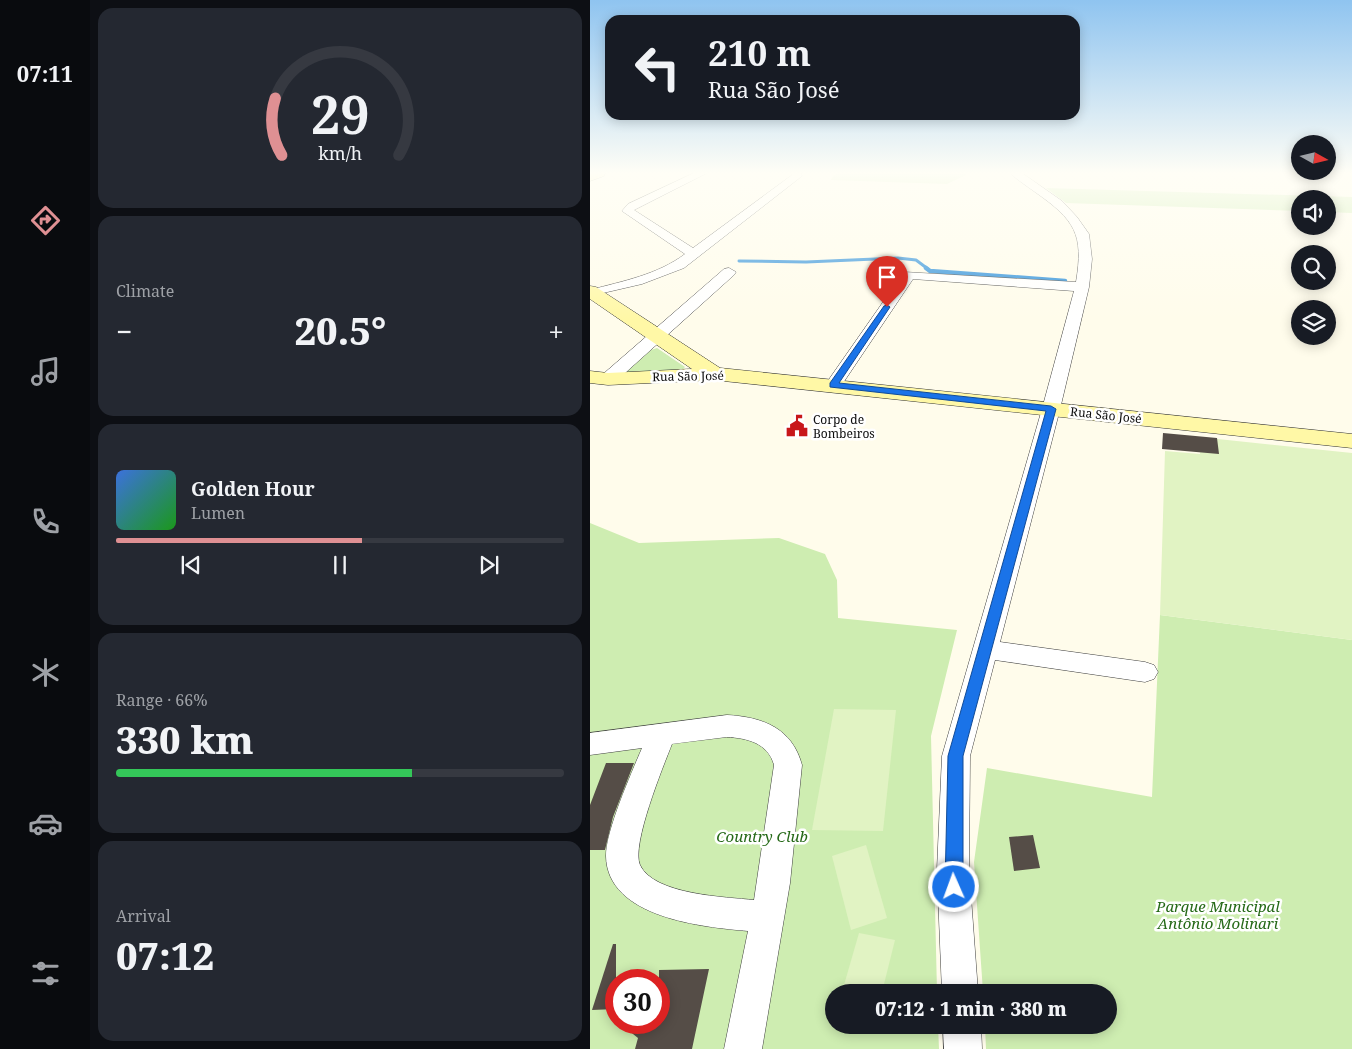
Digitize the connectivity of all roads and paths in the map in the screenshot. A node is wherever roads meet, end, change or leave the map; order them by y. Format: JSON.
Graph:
{"nodes":[{"id":1,"x":645,"y":222,"type":"edge"},
{"id":2,"x":736,"y":222,"type":"edge"},
{"id":3,"x":1075,"y":222,"type":"edge"},
{"id":4,"x":693,"y":254,"type":"junction"},
{"id":5,"x":729,"y":272,"type":"dead end"},
{"id":6,"x":1082,"y":286,"type":"junction"},
{"id":7,"x":592,"y":292,"type":"edge"},
{"id":8,"x":656,"y":334,"type":"junction"},
{"id":9,"x":714,"y":374,"type":"junction"},
{"id":10,"x":599,"y":378,"type":"edge"},
{"id":11,"x":833,"y":385,"type":"junction"},
{"id":12,"x":1051,"y":409,"type":"junction"},
{"id":13,"x":1352,"y":442,"type":"edge"},
{"id":14,"x":984,"y":649,"type":"junction"},
{"id":15,"x":1145,"y":672,"type":"dead end"},
{"id":16,"x":662,"y":734,"type":"junction"},
{"id":17,"x":590,"y":744,"type":"edge"},
{"id":18,"x":768,"y":917,"type":"junction"},
{"id":19,"x":960,"y":984,"type":"edge"},
{"id":20,"x":962,"y":1034,"type":"edge"},
{"id":21,"x":743,"y":1049,"type":"edge"},
{"id":22,"x":963,"y":1049,"type":"edge"}],
"edges":[{"from":1,"to":4,"type":"street"},
{"from":2,"to":4,"type":"street"},
{"from":3,"to":6,"type":"street"},
{"from":4,"to":7,"type":"street"},
{"from":5,"to":8,"type":"street"},
{"from":6,"to":11,"type":"street"},
{"from":6,"to":12,"type":"street"},
{"from":7,"to":8,"type":"street"},
{"from":8,"to":9,"type":"street"},
{"from":8,"to":10,"type":"street"},
{"from":9,"to":10,"type":"street","name":"Rua São José"},
{"from":9,"to":11,"type":"street","name":"Rua São José"},
{"from":11,"to":12,"type":"street","name":"Rua São José"},
{"from":12,"to":13,"type":"street","name":"Rua São José"},
{"from":12,"to":14,"type":"street"},
{"from":14,"to":15,"type":"street"},
{"from":14,"to":19,"type":"street"},
{"from":16,"to":17,"type":"street"},
{"from":16,"to":18,"type":"street"},
{"from":16,"to":18,"type":"street"},
{"from":18,"to":21,"type":"street"},
{"from":20,"to":22,"type":"street"}]}
